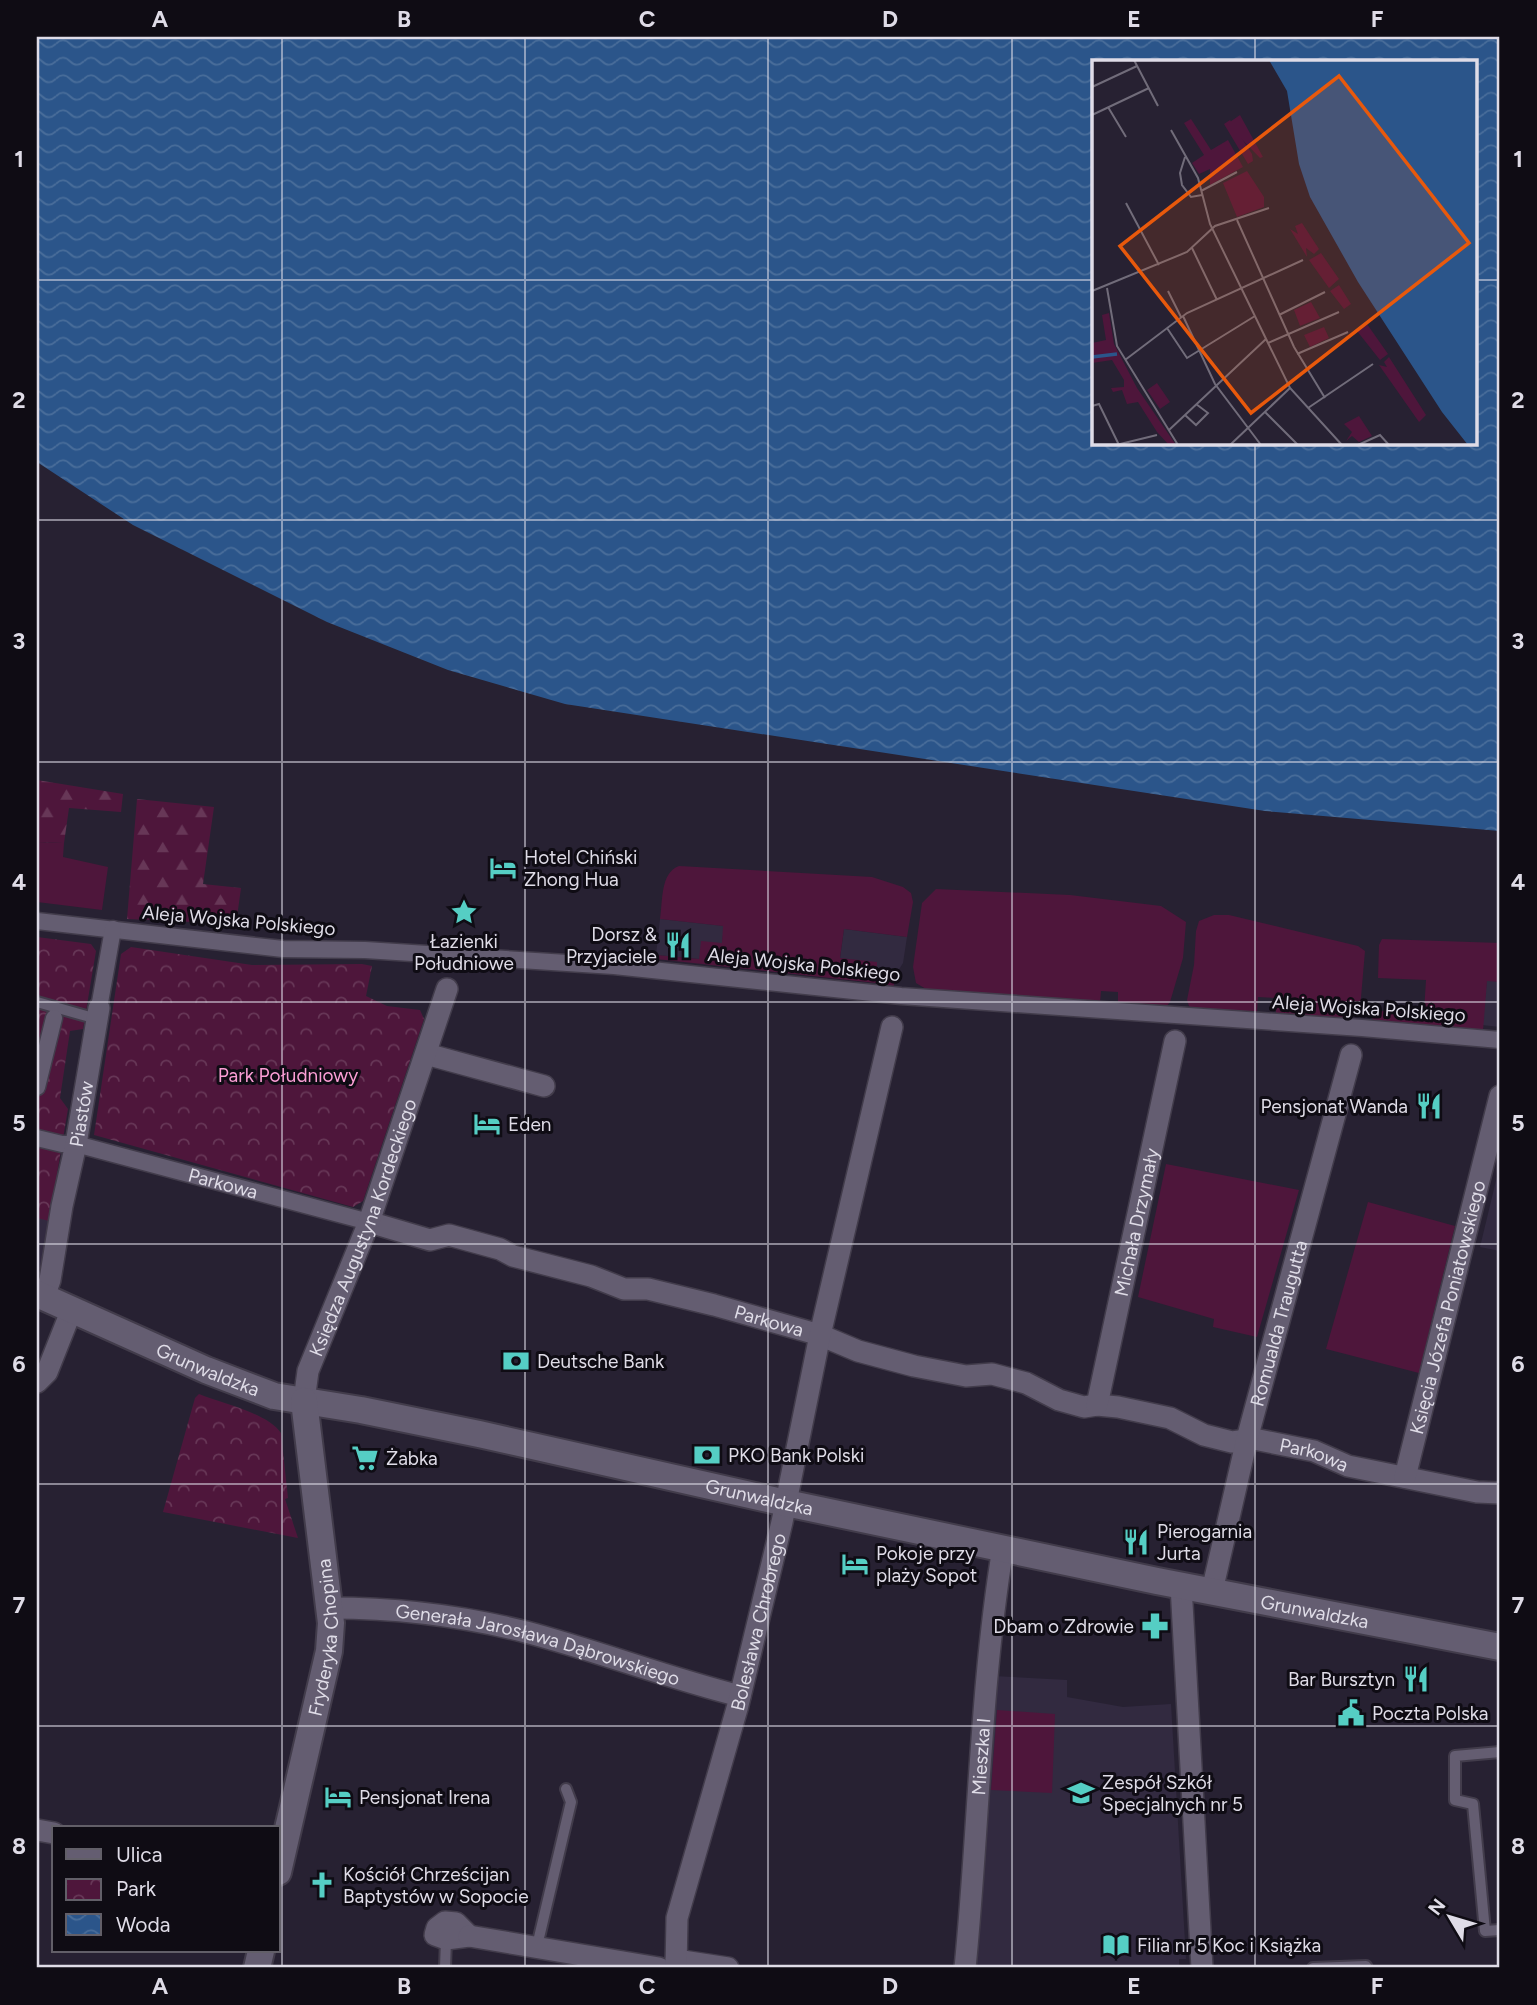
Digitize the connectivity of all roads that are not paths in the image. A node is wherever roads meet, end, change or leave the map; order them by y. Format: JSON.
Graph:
{"nodes":[{"id":1,"x":37,"y":921,"type":"edge"},
{"id":2,"x":109,"y":929,"type":"junction"},
{"id":3,"x":447,"y":989,"type":"dead end"},
{"id":4,"x":37,"y":1002,"type":"edge"},
{"id":5,"x":98,"y":1014,"type":"junction"},
{"id":6,"x":54,"y":1018,"type":"dead end"},
{"id":7,"x":892,"y":1027,"type":"dead end"},
{"id":8,"x":1500,"y":1040,"type":"edge"},
{"id":9,"x":1175,"y":1041,"type":"dead end"},
{"id":10,"x":426,"y":1054,"type":"junction"},
{"id":11,"x":1351,"y":1055,"type":"dead end"},
{"id":12,"x":544,"y":1086,"type":"dead end"},
{"id":13,"x":37,"y":1087,"type":"edge"},
{"id":14,"x":1500,"y":1096,"type":"edge"},
{"id":15,"x":37,"y":1138,"type":"edge"},
{"id":16,"x":76,"y":1144,"type":"junction"},
{"id":17,"x":369,"y":1222,"type":"junction"},
{"id":18,"x":40,"y":1296,"type":"edge"},
{"id":19,"x":72,"y":1309,"type":"junction"},
{"id":20,"x":820,"y":1335,"type":"junction"},
{"id":21,"x":37,"y":1382,"type":"edge"},
{"id":22,"x":304,"y":1401,"type":"junction"},
{"id":23,"x":1097,"y":1405,"type":"junction"},
{"id":24,"x":1247,"y":1439,"type":"junction"},
{"id":25,"x":1405,"y":1477,"type":"junction"},
{"id":26,"x":1500,"y":1493,"type":"edge"},
{"id":27,"x":786,"y":1503,"type":"junction"},
{"id":28,"x":1003,"y":1548,"type":"junction"},
{"id":29,"x":1181,"y":1586,"type":"junction"},
{"id":30,"x":1212,"y":1591,"type":"junction"},
{"id":31,"x":330,"y":1608,"type":"junction"},
{"id":32,"x":1500,"y":1647,"type":"edge"},
{"id":33,"x":740,"y":1696,"type":"junction"},
{"id":34,"x":1500,"y":1752,"type":"edge"},
{"id":35,"x":566,"y":1789,"type":"dead end"},
{"id":36,"x":280,"y":1861,"type":"edge"},
{"id":37,"x":1500,"y":1930,"type":"edge"},
{"id":38,"x":446,"y":1939,"type":"joint"},
{"id":39,"x":537,"y":1946,"type":"junction"},
{"id":40,"x":670,"y":1965,"type":"edge"},
{"id":41,"x":444,"y":1968,"type":"edge"},
{"id":42,"x":728,"y":1968,"type":"edge"},
{"id":43,"x":965,"y":1968,"type":"edge"},
{"id":44,"x":1202,"y":1968,"type":"edge"},
{"id":45,"x":1313,"y":1968,"type":"edge"},
{"id":46,"x":1367,"y":1968,"type":"edge"}],
"edges":[{"from":1,"to":2,"type":"street","name":"Aleja Wojska Polskiego"},
{"from":2,"to":5,"type":"street","name":"Piastów"},
{"from":2,"to":8,"type":"street","name":"Aleja Wojska Polskiego"},
{"from":3,"to":10,"type":"street","name":"Księdza Augustyna Kordeckiego"},
{"from":4,"to":5,"type":"lane"},
{"from":5,"to":16,"type":"street","name":"Piastów"},
{"from":6,"to":13,"type":"street"},
{"from":7,"to":20,"type":"street","name":"Bolesława Chrobrego"},
{"from":9,"to":23,"type":"street","name":"Michała Drzymały"},
{"from":10,"to":12,"type":"street"},
{"from":10,"to":17,"type":"street","name":"Księdza Augustyna Kordeckiego"},
{"from":11,"to":24,"type":"street","name":"Romualda Traugutta"},
{"from":14,"to":25,"type":"street","name":"Księcia Józefa Poniatowskiego"},
{"from":15,"to":16,"type":"street","name":"Parkowa"},
{"from":16,"to":17,"type":"street","name":"Parkowa"},
{"from":16,"to":18,"type":"street","name":"Piastów"},
{"from":17,"to":20,"type":"street","name":"Parkowa"},
{"from":17,"to":22,"type":"street","name":"Księdza Augustyna Kordeckiego"},
{"from":18,"to":19,"type":"street","name":"Grunwaldzka"},
{"from":19,"to":21,"type":"street"},
{"from":19,"to":22,"type":"street","name":"Grunwaldzka"},
{"from":20,"to":23,"type":"street","name":"Parkowa"},
{"from":20,"to":27,"type":"street","name":"Bolesława Chrobrego"},
{"from":22,"to":27,"type":"street","name":"Grunwaldzka"},
{"from":22,"to":31,"type":"street","name":"Fryderyka Chopina"},
{"from":23,"to":24,"type":"street","name":"Parkowa"},
{"from":24,"to":25,"type":"street","name":"Parkowa"},
{"from":24,"to":30,"type":"street","name":"Romualda Traugutta"},
{"from":25,"to":26,"type":"street","name":"Parkowa"},
{"from":27,"to":28,"type":"street","name":"Grunwaldzka"},
{"from":27,"to":33,"type":"street","name":"Bolesława Chrobrego"},
{"from":28,"to":29,"type":"street","name":"Grunwaldzka"},
{"from":28,"to":43,"type":"street","name":"Mieszka I"},
{"from":29,"to":30,"type":"street","name":"Grunwaldzka"},
{"from":29,"to":44,"type":"street"},
{"from":30,"to":32,"type":"street","name":"Grunwaldzka"},
{"from":31,"to":33,"type":"street","name":"Generała Jarosława Dąbrowskiego"},
{"from":31,"to":36,"type":"street","name":"Fryderyka Chopina"},
{"from":33,"to":40,"type":"street","name":"Bolesława Chrobrego"},
{"from":34,"to":37,"type":"lane"},
{"from":35,"to":39,"type":"lane"},
{"from":38,"to":39,"type":"street"},
{"from":38,"to":41,"type":"lane"},
{"from":39,"to":40,"type":"street"},
{"from":40,"to":42,"type":"street"},
{"from":45,"to":46,"type":"lane"}]}
